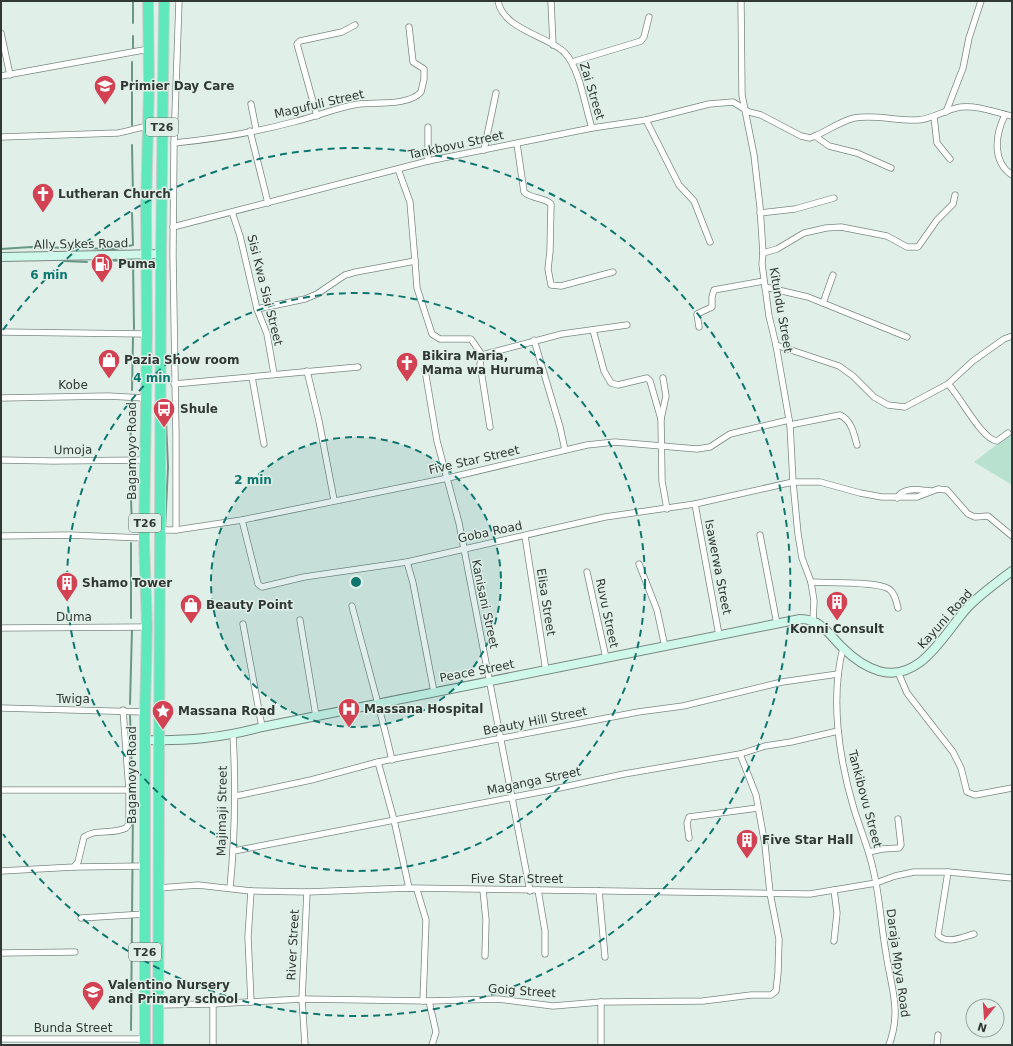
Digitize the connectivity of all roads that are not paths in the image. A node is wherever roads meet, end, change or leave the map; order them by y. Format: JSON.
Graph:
{"nodes":[{"id":1,"x":148,"y":1,"type":"edge"},
{"id":2,"x":164,"y":1,"type":"edge"},
{"id":3,"x":179,"y":1,"type":"edge"},
{"id":4,"x":498,"y":1,"type":"edge"},
{"id":5,"x":551,"y":1,"type":"edge"},
{"id":6,"x":741,"y":1,"type":"edge"},
{"id":7,"x":981,"y":1,"type":"edge"},
{"id":8,"x":650,"y":16,"type":"dead end"},
{"id":9,"x":355,"y":25,"type":"dead end"},
{"id":10,"x":409,"y":27,"type":"dead end"},
{"id":11,"x":1,"y":33,"type":"edge"},
{"id":12,"x":553,"y":45,"type":"junction"},
{"id":13,"x":149,"y":49,"type":"junction"},
{"id":14,"x":572,"y":62,"type":"junction"},
{"id":15,"x":10,"y":74,"type":"junction"},
{"id":16,"x":1,"y":76,"type":"edge"},
{"id":17,"x":496,"y":93,"type":"dead end"},
{"id":18,"x":251,"y":104,"type":"dead end"},
{"id":19,"x":744,"y":107,"type":"junction"},
{"id":20,"x":946,"y":112,"type":"junction"},
{"id":21,"x":1005,"y":115,"type":"junction"},
{"id":22,"x":317,"y":116,"type":"junction"},
{"id":23,"x":1012,"y":116,"type":"edge"},
{"id":24,"x":934,"y":117,"type":"junction"},
{"id":25,"x":646,"y":120,"type":"junction"},
{"id":26,"x":162,"y":124,"type":"junction"},
{"id":27,"x":148,"y":125,"type":"junction"},
{"id":28,"x":428,"y":127,"type":"dead end"},
{"id":29,"x":592,"y":128,"type":"junction"},
{"id":30,"x":253,"y":130,"type":"junction"},
{"id":31,"x":815,"y":136,"type":"junction"},
{"id":32,"x":1,"y":137,"type":"edge"},
{"id":33,"x":174,"y":143,"type":"junction"},
{"id":34,"x":517,"y":144,"type":"junction"},
{"id":35,"x":484,"y":150,"type":"junction"},
{"id":36,"x":950,"y":159,"type":"dead end"},
{"id":37,"x":428,"y":161,"type":"junction"},
{"id":38,"x":891,"y":168,"type":"dead end"},
{"id":39,"x":398,"y":169,"type":"junction"},
{"id":40,"x":1012,"y":175,"type":"edge"},
{"id":41,"x":956,"y":195,"type":"dead end"},
{"id":42,"x":834,"y":198,"type":"dead end"},
{"id":43,"x":268,"y":203,"type":"junction"},
{"id":44,"x":173,"y":205,"type":"junction"},
{"id":45,"x":162,"y":206,"type":"junction"},
{"id":46,"x":232,"y":212,"type":"junction"},
{"id":47,"x":760,"y":213,"type":"junction"},
{"id":48,"x":173,"y":227,"type":"junction"},
{"id":49,"x":710,"y":242,"type":"dead end"},
{"id":50,"x":764,"y":253,"type":"junction"},
{"id":51,"x":147,"y":254,"type":"junction"},
{"id":52,"x":161,"y":254,"type":"junction"},
{"id":53,"x":1,"y":257,"type":"edge"},
{"id":54,"x":415,"y":261,"type":"junction"},
{"id":55,"x":613,"y":272,"type":"dead end"},
{"id":56,"x":833,"y":275,"type":"dead end"},
{"id":57,"x":764,"y":284,"type":"junction"},
{"id":58,"x":823,"y":303,"type":"junction"},
{"id":59,"x":257,"y":309,"type":"junction"},
{"id":60,"x":627,"y":325,"type":"dead end"},
{"id":61,"x":698,"y":327,"type":"dead end"},
{"id":62,"x":593,"y":330,"type":"junction"},
{"id":63,"x":1,"y":332,"type":"edge"},
{"id":64,"x":147,"y":334,"type":"junction"},
{"id":65,"x":1012,"y":336,"type":"edge"},
{"id":66,"x":907,"y":337,"type":"dead end"},
{"id":67,"x":534,"y":340,"type":"junction"},
{"id":68,"x":776,"y":345,"type":"junction"},
{"id":69,"x":482,"y":355,"type":"junction"},
{"id":70,"x":358,"y":366,"type":"dead end"},
{"id":71,"x":425,"y":370,"type":"dead end"},
{"id":72,"x":307,"y":371,"type":"junction"},
{"id":73,"x":274,"y":374,"type":"junction"},
{"id":74,"x":252,"y":377,"type":"junction"},
{"id":75,"x":663,"y":378,"type":"dead end"},
{"id":76,"x":174,"y":384,"type":"junction"},
{"id":77,"x":948,"y":384,"type":"junction"},
{"id":78,"x":1,"y":398,"type":"edge"},
{"id":79,"x":145,"y":398,"type":"junction"},
{"id":80,"x":661,"y":419,"type":"junction"},
{"id":81,"x":789,"y":422,"type":"junction"},
{"id":82,"x":490,"y":427,"type":"dead end"},
{"id":83,"x":862,"y":431,"type":"dead end"},
{"id":84,"x":1008,"y":432,"type":"dead end"},
{"id":85,"x":854,"y":433,"type":"junction"},
{"id":86,"x":264,"y":444,"type":"dead end"},
{"id":87,"x":857,"y":445,"type":"dead end"},
{"id":88,"x":661,"y":447,"type":"junction"},
{"id":89,"x":565,"y":450,"type":"junction"},
{"id":90,"x":1,"y":460,"type":"edge"},
{"id":91,"x":145,"y":460,"type":"junction"},
{"id":92,"x":448,"y":478,"type":"junction"},
{"id":93,"x":792,"y":482,"type":"junction"},
{"id":94,"x":334,"y":500,"type":"junction"},
{"id":95,"x":695,"y":504,"type":"junction"},
{"id":96,"x":667,"y":509,"type":"junction"},
{"id":97,"x":242,"y":520,"type":"junction"},
{"id":98,"x":161,"y":530,"type":"junction"},
{"id":99,"x":176,"y":530,"type":"junction"},
{"id":100,"x":760,"y":535,"type":"dead end"},
{"id":101,"x":1,"y":536,"type":"edge"},
{"id":102,"x":524,"y":536,"type":"junction"},
{"id":103,"x":1012,"y":536,"type":"edge"},
{"id":104,"x":144,"y":538,"type":"junction"},
{"id":105,"x":462,"y":549,"type":"junction"},
{"id":106,"x":407,"y":562,"type":"junction"},
{"id":107,"x":640,"y":564,"type":"dead end"},
{"id":108,"x":1012,"y":571,"type":"edge"},
{"id":109,"x":588,"y":572,"type":"dead end"},
{"id":110,"x":811,"y":582,"type":"junction"},
{"id":111,"x":352,"y":606,"type":"dead end"},
{"id":112,"x":898,"y":608,"type":"dead end"},
{"id":113,"x":300,"y":620,"type":"dead end"},
{"id":114,"x":813,"y":620,"type":"junction"},
{"id":115,"x":244,"y":624,"type":"dead end"},
{"id":116,"x":776,"y":624,"type":"junction"},
{"id":117,"x":147,"y":627,"type":"junction"},
{"id":118,"x":1,"y":628,"type":"edge"},
{"id":119,"x":719,"y":635,"type":"junction"},
{"id":120,"x":665,"y":646,"type":"junction"},
{"id":121,"x":843,"y":648,"type":"junction"},
{"id":122,"x":606,"y":658,"type":"junction"},
{"id":123,"x":546,"y":671,"type":"junction"},
{"id":124,"x":898,"y":672,"type":"junction"},
{"id":125,"x":838,"y":674,"type":"junction"},
{"id":126,"x":489,"y":681,"type":"junction"},
{"id":127,"x":434,"y":692,"type":"junction"},
{"id":128,"x":379,"y":704,"type":"junction"},
{"id":129,"x":1,"y":708,"type":"edge"},
{"id":130,"x":122,"y":710,"type":"junction"},
{"id":131,"x":145,"y":712,"type":"junction"},
{"id":132,"x":316,"y":716,"type":"junction"},
{"id":133,"x":262,"y":727,"type":"junction"},
{"id":134,"x":838,"y":731,"type":"junction"},
{"id":135,"x":233,"y":735,"type":"junction"},
{"id":136,"x":146,"y":740,"type":"junction"},
{"id":137,"x":158,"y":740,"type":"junction"},
{"id":138,"x":500,"y":740,"type":"junction"},
{"id":139,"x":740,"y":754,"type":"junction"},
{"id":140,"x":392,"y":760,"type":"junction"},
{"id":141,"x":378,"y":762,"type":"junction"},
{"id":142,"x":1012,"y":788,"type":"edge"},
{"id":143,"x":1,"y":790,"type":"edge"},
{"id":144,"x":129,"y":790,"type":"junction"},
{"id":145,"x":236,"y":796,"type":"junction"},
{"id":146,"x":511,"y":797,"type":"junction"},
{"id":147,"x":758,"y":808,"type":"junction"},
{"id":148,"x":898,"y":819,"type":"dead end"},
{"id":149,"x":394,"y":820,"type":"junction"},
{"id":150,"x":689,"y":838,"type":"dead end"},
{"id":151,"x":234,"y":851,"type":"junction"},
{"id":152,"x":868,"y":852,"type":"junction"},
{"id":153,"x":145,"y":866,"type":"junction"},
{"id":154,"x":74,"y":867,"type":"junction"},
{"id":155,"x":1,"y":871,"type":"edge"},
{"id":156,"x":948,"y":872,"type":"junction"},
{"id":157,"x":1012,"y":878,"type":"edge"},
{"id":158,"x":876,"y":883,"type":"junction"},
{"id":159,"x":158,"y":888,"type":"junction"},
{"id":160,"x":230,"y":888,"type":"junction"},
{"id":161,"x":409,"y":888,"type":"junction"},
{"id":162,"x":251,"y":890,"type":"junction"},
{"id":163,"x":418,"y":890,"type":"junction"},
{"id":164,"x":483,"y":890,"type":"junction"},
{"id":165,"x":538,"y":890,"type":"junction"},
{"id":166,"x":599,"y":890,"type":"junction"},
{"id":167,"x":834,"y":890,"type":"junction"},
{"id":168,"x":530,"y":891,"type":"junction"},
{"id":169,"x":307,"y":892,"type":"junction"},
{"id":170,"x":770,"y":893,"type":"junction"},
{"id":171,"x":145,"y":914,"type":"junction"},
{"id":172,"x":81,"y":918,"type":"dead end"},
{"id":173,"x":974,"y":934,"type":"dead end"},
{"id":174,"x":834,"y":941,"type":"dead end"},
{"id":175,"x":1,"y":952,"type":"edge"},
{"id":176,"x":75,"y":952,"type":"dead end"},
{"id":177,"x":545,"y":954,"type":"dead end"},
{"id":178,"x":485,"y":956,"type":"dead end"},
{"id":179,"x":605,"y":957,"type":"dead end"},
{"id":180,"x":302,"y":999,"type":"junction"},
{"id":181,"x":423,"y":1001,"type":"junction"},
{"id":182,"x":429,"y":1001,"type":"junction"},
{"id":183,"x":251,"y":1002,"type":"junction"},
{"id":184,"x":601,"y":1002,"type":"junction"},
{"id":185,"x":213,"y":1004,"type":"junction"},
{"id":186,"x":158,"y":1005,"type":"junction"},
{"id":187,"x":938,"y":1035,"type":"dead end"},
{"id":188,"x":1,"y":1039,"type":"edge"},
{"id":189,"x":72,"y":1042,"type":"edge"},
{"id":190,"x":144,"y":1042,"type":"edge"},
{"id":191,"x":158,"y":1045,"type":"edge"},
{"id":192,"x":213,"y":1045,"type":"edge"},
{"id":193,"x":305,"y":1045,"type":"edge"},
{"id":194,"x":432,"y":1045,"type":"edge"},
{"id":195,"x":601,"y":1045,"type":"edge"},
{"id":196,"x":890,"y":1045,"type":"edge"},
{"id":197,"x":937,"y":1045,"type":"edge"}],
"edges":[{"from":1,"to":13,"type":"highway","name":"Bagamoyo Road","number":"T26"},
{"from":2,"to":26,"type":"highway","number":"T26"},
{"from":3,"to":33,"type":"street"},
{"from":4,"to":12,"type":"street","name":"Zai Street"},
{"from":5,"to":12,"type":"street"},
{"from":6,"to":19,"type":"street","name":"Kitundu Street"},
{"from":7,"to":20,"type":"street"},
{"from":8,"to":14,"type":"street"},
{"from":9,"to":22,"type":"street"},
{"from":10,"to":22,"type":"street","name":"Magufuli Street"},
{"from":11,"to":15,"type":"street"},
{"from":12,"to":14,"type":"street","name":"Zai Street"},
{"from":13,"to":15,"type":"street"},
{"from":13,"to":27,"type":"highway","name":"Bagamoyo Road","number":"T26"},
{"from":14,"to":29,"type":"street","name":"Zai Street"},
{"from":15,"to":16,"type":"street"},
{"from":17,"to":35,"type":"street"},
{"from":18,"to":30,"type":"street"},
{"from":19,"to":25,"type":"street","name":"Tankbovu Street"},
{"from":19,"to":31,"type":"street","name":"Tankbovu Street"},
{"from":19,"to":47,"type":"street","name":"Kitundu Street"},
{"from":20,"to":21,"type":"street"},
{"from":20,"to":24,"type":"street"},
{"from":21,"to":23,"type":"street"},
{"from":21,"to":40,"type":"street"},
{"from":22,"to":30,"type":"street","name":"Magufuli Street"},
{"from":24,"to":31,"type":"street"},
{"from":24,"to":36,"type":"street"},
{"from":25,"to":29,"type":"street","name":"Tankbovu Street"},
{"from":25,"to":49,"type":"street"},
{"from":26,"to":27,"type":"street"},
{"from":26,"to":45,"type":"highway","number":"T26"},
{"from":27,"to":32,"type":"street"},
{"from":27,"to":51,"type":"highway","name":"Bagamoyo Road","number":"T26"},
{"from":28,"to":37,"type":"street"},
{"from":29,"to":34,"type":"street","name":"Tankbovu Street"},
{"from":30,"to":33,"type":"street","name":"Magufuli Street"},
{"from":30,"to":43,"type":"street"},
{"from":31,"to":38,"type":"street"},
{"from":33,"to":44,"type":"street"},
{"from":34,"to":35,"type":"street","name":"Tankbovu Street"},
{"from":34,"to":55,"type":"street"},
{"from":35,"to":37,"type":"street","name":"Tankbovu Street"},
{"from":37,"to":39,"type":"street","name":"Tankbovu Street"},
{"from":39,"to":43,"type":"street","name":"Tankbovu Street"},
{"from":39,"to":54,"type":"street"},
{"from":41,"to":50,"type":"street"},
{"from":42,"to":47,"type":"street"},
{"from":43,"to":46,"type":"street","name":"Tankbovu Street"},
{"from":44,"to":45,"type":"street"},
{"from":44,"to":48,"type":"street"},
{"from":45,"to":52,"type":"highway","number":"T26"},
{"from":46,"to":48,"type":"street","name":"Tankbovu Street"},
{"from":46,"to":59,"type":"street","name":"Sisi Kwa Sisi Street"},
{"from":47,"to":50,"type":"street","name":"Kitundu Street"},
{"from":48,"to":76,"type":"street"},
{"from":50,"to":57,"type":"street","name":"Kitundu Street"},
{"from":51,"to":52,"type":"street","name":"Ally Sykes Road"},
{"from":51,"to":53,"type":"street","name":"Ally Sykes Road"},
{"from":51,"to":64,"type":"highway","name":"Bagamoyo Road","number":"T26"},
{"from":52,"to":98,"type":"highway","number":"T26"},
{"from":54,"to":59,"type":"street"},
{"from":54,"to":69,"type":"street"},
{"from":56,"to":58,"type":"street"},
{"from":57,"to":58,"type":"street"},
{"from":57,"to":61,"type":"street"},
{"from":57,"to":68,"type":"street","name":"Kitundu Street"},
{"from":58,"to":66,"type":"street"},
{"from":59,"to":73,"type":"street","name":"Sisi Kwa Sisi Street"},
{"from":60,"to":62,"type":"street"},
{"from":62,"to":67,"type":"street"},
{"from":62,"to":80,"type":"street"},
{"from":63,"to":64,"type":"street"},
{"from":64,"to":79,"type":"highway","name":"Bagamoyo Road","number":"T26"},
{"from":65,"to":77,"type":"street"},
{"from":67,"to":69,"type":"street"},
{"from":67,"to":89,"type":"street"},
{"from":68,"to":77,"type":"street"},
{"from":68,"to":81,"type":"street","name":"Kitundu Street"},
{"from":69,"to":82,"type":"street"},
{"from":70,"to":72,"type":"street"},
{"from":71,"to":92,"type":"street","name":"Kanisani Street"},
{"from":72,"to":73,"type":"street"},
{"from":72,"to":94,"type":"street"},
{"from":73,"to":74,"type":"street"},
{"from":74,"to":76,"type":"street"},
{"from":74,"to":86,"type":"street"},
{"from":75,"to":80,"type":"street"},
{"from":76,"to":99,"type":"street"},
{"from":77,"to":84,"type":"street"},
{"from":78,"to":79,"type":"street","name":"Kobe"},
{"from":79,"to":91,"type":"highway","name":"Bagamoyo Road","number":"T26"},
{"from":80,"to":88,"type":"street"},
{"from":81,"to":85,"type":"street","name":"Five Star Street"},
{"from":81,"to":88,"type":"street","name":"Five Star Street"},
{"from":81,"to":93,"type":"street","name":"Kitundu Street"},
{"from":83,"to":85,"type":"street"},
{"from":85,"to":87,"type":"street","name":"Five Star Street"},
{"from":88,"to":89,"type":"street","name":"Five Star Street"},
{"from":88,"to":96,"type":"street"},
{"from":89,"to":92,"type":"street","name":"Five Star Street"},
{"from":90,"to":91,"type":"street","name":"Umoja"},
{"from":91,"to":104,"type":"highway","name":"Bagamoyo Road","number":"T26"},
{"from":92,"to":94,"type":"street","name":"Five Star Street"},
{"from":92,"to":105,"type":"street","name":"Kanisani Street"},
{"from":93,"to":95,"type":"street","name":"Goba Road"},
{"from":93,"to":103,"type":"street","name":"Goba Road"},
{"from":93,"to":110,"type":"street","name":"Kitundu Street"},
{"from":94,"to":97,"type":"street","name":"Five Star Street"},
{"from":95,"to":96,"type":"street","name":"Goba Road"},
{"from":95,"to":119,"type":"street","name":"Isawerwa Street"},
{"from":96,"to":102,"type":"street","name":"Goba Road"},
{"from":97,"to":99,"type":"street","name":"Five Star Street"},
{"from":97,"to":106,"type":"street","name":"Goba Road"},
{"from":98,"to":99,"type":"street","name":"Five Star Street"},
{"from":98,"to":137,"type":"highway","number":"T26"},
{"from":100,"to":116,"type":"street"},
{"from":101,"to":104,"type":"street"},
{"from":102,"to":105,"type":"street","name":"Goba Road"},
{"from":102,"to":123,"type":"street","name":"Elisa Street"},
{"from":104,"to":117,"type":"highway","name":"Bagamoyo Road","number":"T26"},
{"from":105,"to":106,"type":"street","name":"Goba Road"},
{"from":105,"to":126,"type":"street","name":"Kanisani Street"},
{"from":106,"to":127,"type":"street"},
{"from":107,"to":120,"type":"street"},
{"from":108,"to":124,"type":"street","name":"Kayuni Road"},
{"from":109,"to":122,"type":"street","name":"Ruvu Street"},
{"from":110,"to":112,"type":"street"},
{"from":110,"to":114,"type":"street","name":"Kitundu Street"},
{"from":111,"to":128,"type":"street"},
{"from":113,"to":132,"type":"street"},
{"from":114,"to":116,"type":"street","name":"Peace Street"},
{"from":114,"to":121,"type":"street"},
{"from":115,"to":133,"type":"street"},
{"from":116,"to":119,"type":"street","name":"Peace Street"},
{"from":117,"to":118,"type":"street","name":"Duma"},
{"from":117,"to":131,"type":"highway","name":"Bagamoyo Road","number":"T26"},
{"from":119,"to":120,"type":"street","name":"Peace Street"},
{"from":120,"to":122,"type":"street","name":"Peace Street"},
{"from":121,"to":124,"type":"street"},
{"from":121,"to":125,"type":"street","name":"Tankibovu Street"},
{"from":122,"to":123,"type":"street","name":"Peace Street"},
{"from":123,"to":126,"type":"street","name":"Peace Street"},
{"from":124,"to":142,"type":"street"},
{"from":125,"to":134,"type":"street","name":"Tankibovu Street"},
{"from":125,"to":138,"type":"street","name":"Beauty Hill Street"},
{"from":126,"to":127,"type":"street","name":"Peace Street"},
{"from":126,"to":138,"type":"street","name":"Kanisani Street"},
{"from":127,"to":128,"type":"street","name":"Peace Street"},
{"from":128,"to":132,"type":"street","name":"Peace Street"},
{"from":128,"to":140,"type":"street"},
{"from":129,"to":130,"type":"street","name":"Twiga"},
{"from":130,"to":131,"type":"street","name":"Twiga"},
{"from":130,"to":144,"type":"street"},
{"from":131,"to":136,"type":"highway","name":"Bagamoyo Road","number":"T26"},
{"from":132,"to":133,"type":"street","name":"Peace Street"},
{"from":133,"to":135,"type":"street","name":"Peace Street"},
{"from":134,"to":139,"type":"street","name":"Maganga Street"},
{"from":134,"to":152,"type":"street","name":"Tankibovu Street"},
{"from":135,"to":137,"type":"street","name":"Peace Street"},
{"from":135,"to":145,"type":"street","name":"Majimaji Street"},
{"from":136,"to":137,"type":"street","name":"Peace Street"},
{"from":136,"to":153,"type":"highway","name":"Bagamoyo Road","number":"T26"},
{"from":137,"to":159,"type":"highway","number":"T26"},
{"from":138,"to":140,"type":"street","name":"Beauty Hill Street"},
{"from":138,"to":146,"type":"street","name":"Kanisani Street"},
{"from":139,"to":146,"type":"street","name":"Maganga Street"},
{"from":139,"to":147,"type":"street"},
{"from":140,"to":141,"type":"street","name":"Beauty Hill Street"},
{"from":141,"to":145,"type":"street","name":"Beauty Hill Street"},
{"from":141,"to":149,"type":"street"},
{"from":143,"to":144,"type":"street"},
{"from":144,"to":154,"type":"street"},
{"from":145,"to":151,"type":"street","name":"Majimaji Street"},
{"from":146,"to":149,"type":"street","name":"Maganga Street"},
{"from":146,"to":168,"type":"street","name":"Kanisani Street"},
{"from":147,"to":150,"type":"street"},
{"from":147,"to":170,"type":"street"},
{"from":148,"to":152,"type":"street"},
{"from":149,"to":151,"type":"street","name":"Maganga Street"},
{"from":149,"to":161,"type":"street"},
{"from":151,"to":160,"type":"street","name":"Majimaji Street"},
{"from":152,"to":158,"type":"street","name":"Tankibovu Street"},
{"from":153,"to":154,"type":"street"},
{"from":153,"to":171,"type":"highway","name":"Bagamoyo Road","number":"T26"},
{"from":154,"to":155,"type":"street"},
{"from":156,"to":157,"type":"street","name":"Five Star Street"},
{"from":156,"to":158,"type":"street","name":"Five Star Street"},
{"from":156,"to":173,"type":"street"},
{"from":158,"to":167,"type":"street","name":"Five Star Street"},
{"from":158,"to":196,"type":"street","name":"Daraja Mpya Road"},
{"from":159,"to":160,"type":"street","name":"Five Star Street"},
{"from":159,"to":186,"type":"highway","number":"T26"},
{"from":160,"to":162,"type":"street","name":"Five Star Street"},
{"from":161,"to":163,"type":"street","name":"Five Star Street"},
{"from":161,"to":169,"type":"street","name":"Five Star Street"},
{"from":162,"to":169,"type":"street","name":"Five Star Street"},
{"from":162,"to":183,"type":"street"},
{"from":163,"to":164,"type":"street","name":"Five Star Street"},
{"from":163,"to":181,"type":"street"},
{"from":164,"to":168,"type":"street","name":"Five Star Street"},
{"from":164,"to":178,"type":"street"},
{"from":165,"to":166,"type":"street","name":"Five Star Street"},
{"from":165,"to":168,"type":"street","name":"Five Star Street"},
{"from":165,"to":177,"type":"street"},
{"from":166,"to":170,"type":"street","name":"Five Star Street"},
{"from":166,"to":179,"type":"street"},
{"from":167,"to":170,"type":"street","name":"Five Star Street"},
{"from":167,"to":174,"type":"street"},
{"from":169,"to":180,"type":"street","name":"River Street"},
{"from":170,"to":184,"type":"street","name":"Goig Street"},
{"from":171,"to":172,"type":"street"},
{"from":171,"to":190,"type":"highway","name":"Bagamoyo Road","number":"T26"},
{"from":175,"to":176,"type":"street"},
{"from":180,"to":181,"type":"street","name":"Goig Street"},
{"from":180,"to":183,"type":"street","name":"Goig Street"},
{"from":180,"to":193,"type":"street","name":"River Street"},
{"from":181,"to":182,"type":"street","name":"Goig Street"},
{"from":182,"to":184,"type":"street","name":"Goig Street"},
{"from":182,"to":194,"type":"street"},
{"from":183,"to":185,"type":"street","name":"Goig Street"},
{"from":184,"to":195,"type":"street"},
{"from":185,"to":186,"type":"street","name":"Goig Street"},
{"from":185,"to":192,"type":"street"},
{"from":186,"to":191,"type":"highway","number":"T26"},
{"from":187,"to":197,"type":"street"},
{"from":188,"to":189,"type":"street","name":"Bunda Street"},
{"from":189,"to":190,"type":"street","name":"Bunda Street"}]}
